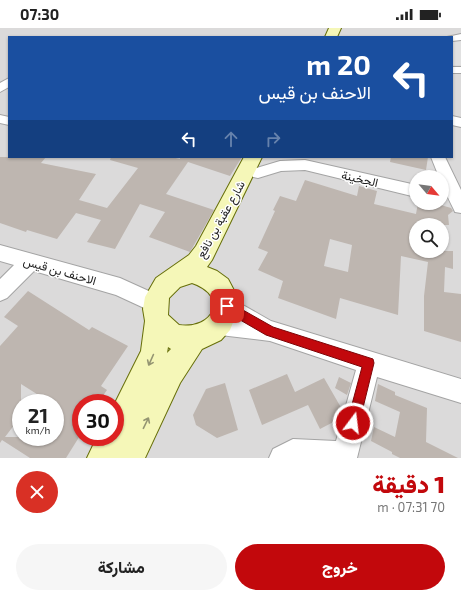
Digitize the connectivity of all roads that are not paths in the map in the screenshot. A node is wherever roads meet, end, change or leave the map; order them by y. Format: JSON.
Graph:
{"nodes":[{"id":1,"x":293,"y":158,"type":"edge"},
{"id":2,"x":438,"y":158,"type":"edge"},
{"id":3,"x":259,"y":162,"type":"edge"},
{"id":4,"x":305,"y":165,"type":"junction"},
{"id":5,"x":409,"y":189,"type":"edge"},
{"id":6,"x":449,"y":200,"type":"edge"},
{"id":7,"x":460,"y":204,"type":"edge"},
{"id":8,"x":0,"y":253,"type":"edge"},
{"id":9,"x":30,"y":262,"type":"junction"},
{"id":10,"x":217,"y":282,"type":"junction"},
{"id":11,"x":0,"y":292,"type":"edge"},
{"id":12,"x":163,"y":297,"type":"junction"},
{"id":13,"x":223,"y":316,"type":"junction"},
{"id":14,"x":193,"y":340,"type":"junction"},
{"id":15,"x":369,"y":363,"type":"junction"},
{"id":16,"x":461,"y":391,"type":"edge"},
{"id":17,"x":124,"y":416,"type":"edge"},
{"id":18,"x":109,"y":446,"type":"edge"},
{"id":19,"x":345,"y":456,"type":"edge"},
{"id":20,"x":102,"y":458,"type":"edge"},
{"id":21,"x":129,"y":458,"type":"edge"},
{"id":22,"x":282,"y":458,"type":"edge"}],
"edges":[{"from":1,"to":4,"type":"street","name":"الجخينة"},
{"from":2,"to":7,"type":"street"},
{"from":3,"to":4,"type":"street","name":"الجخينة"},
{"from":3,"to":10,"type":"street","name":"شارع عقبة بن نافع"},
{"from":3,"to":12,"type":"street","name":"شارع عقبة بن نافع"},
{"from":4,"to":5,"type":"street","name":"الجخينة"},
{"from":6,"to":7,"type":"street"},
{"from":8,"to":9,"type":"street","name":"الاحنف بن قيس"},
{"from":9,"to":11,"type":"street"},
{"from":9,"to":12,"type":"street","name":"الاحنف بن قيس"},
{"from":10,"to":12,"type":"street"},
{"from":10,"to":13,"type":"street"},
{"from":12,"to":14,"type":"street"},
{"from":12,"to":17,"type":"street","one_way":true},
{"from":13,"to":14,"type":"street"},
{"from":13,"to":15,"type":"street"},
{"from":21,"to":14,"type":"street","one_way":true},
{"from":15,"to":16,"type":"street"},
{"from":15,"to":19,"type":"street"},
{"from":18,"to":20,"type":"street"},
{"from":19,"to":22,"type":"street"}]}
